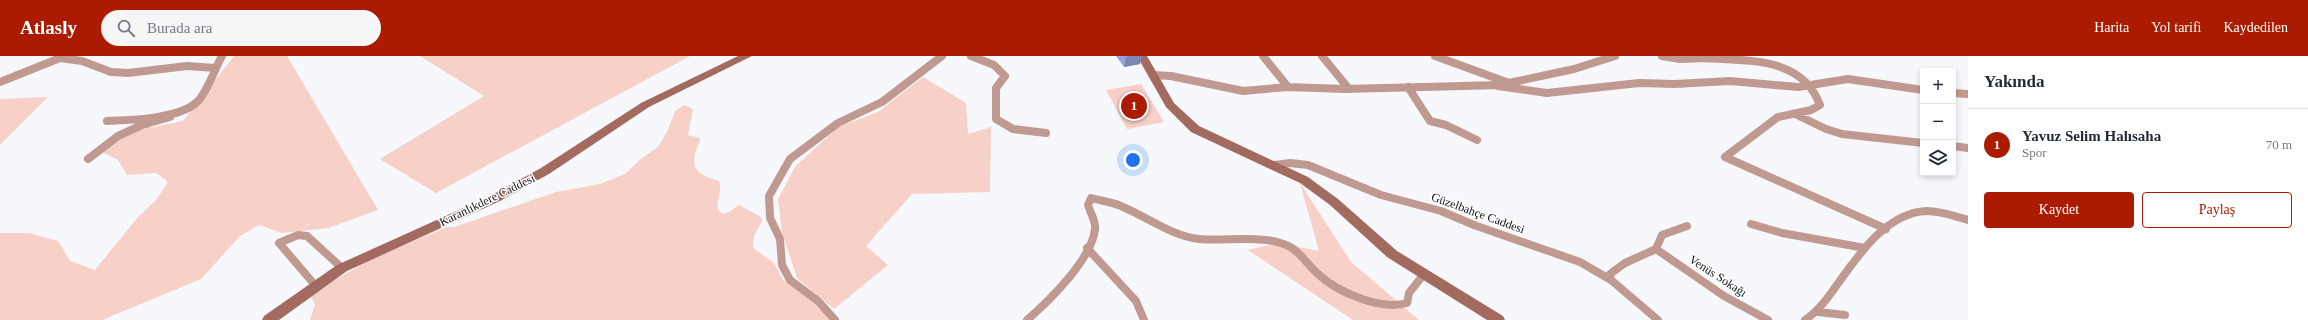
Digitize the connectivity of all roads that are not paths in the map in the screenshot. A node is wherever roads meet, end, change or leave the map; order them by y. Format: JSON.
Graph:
{"nodes":[{"id":1,"x":222,"y":56,"type":"edge"},
{"id":2,"x":747,"y":56,"type":"edge"},
{"id":3,"x":942,"y":56,"type":"edge"},
{"id":4,"x":971,"y":56,"type":"edge"},
{"id":5,"x":1142,"y":56,"type":"edge"},
{"id":6,"x":1263,"y":56,"type":"edge"},
{"id":7,"x":1322,"y":56,"type":"edge"},
{"id":8,"x":1435,"y":56,"type":"edge"},
{"id":9,"x":1615,"y":56,"type":"edge"},
{"id":10,"x":1662,"y":56,"type":"edge"},
{"id":11,"x":1717,"y":56,"type":"edge"},
{"id":12,"x":1704,"y":58,"type":"junction"},
{"id":13,"x":216,"y":68,"type":"junction"},
{"id":14,"x":1153,"y":75,"type":"junction"},
{"id":15,"x":0,"y":82,"type":"edge"},
{"id":16,"x":1509,"y":83,"type":"junction"},
{"id":17,"x":1498,"y":86,"type":"junction"},
{"id":18,"x":1809,"y":86,"type":"junction"},
{"id":19,"x":1288,"y":87,"type":"junction"},
{"id":20,"x":1408,"y":87,"type":"junction"},
{"id":21,"x":1349,"y":89,"type":"junction"},
{"id":22,"x":1920,"y":90,"type":"edge"},
{"id":23,"x":1956,"y":93,"type":"edge"},
{"id":24,"x":1968,"y":94,"type":"edge"},
{"id":25,"x":197,"y":102,"type":"junction"},
{"id":26,"x":1795,"y":114,"type":"junction"},
{"id":27,"x":107,"y":121,"type":"dead end"},
{"id":28,"x":1046,"y":133,"type":"dead end"},
{"id":29,"x":1477,"y":140,"type":"dead end"},
{"id":30,"x":1920,"y":143,"type":"edge"},
{"id":31,"x":1956,"y":146,"type":"edge"},
{"id":32,"x":1968,"y":148,"type":"edge"},
{"id":33,"x":88,"y":159,"type":"dead end"},
{"id":34,"x":1274,"y":165,"type":"junction"},
{"id":35,"x":1968,"y":220,"type":"edge"},
{"id":36,"x":1751,"y":224,"type":"dead end"},
{"id":37,"x":1687,"y":226,"type":"dead end"},
{"id":38,"x":1886,"y":229,"type":"junction"},
{"id":39,"x":1087,"y":248,"type":"junction"},
{"id":40,"x":1865,"y":248,"type":"junction"},
{"id":41,"x":1656,"y":249,"type":"junction"},
{"id":42,"x":342,"y":268,"type":"junction"},
{"id":43,"x":1424,"y":274,"type":"junction"},
{"id":44,"x":1611,"y":280,"type":"junction"},
{"id":45,"x":315,"y":286,"type":"junction"},
{"id":46,"x":1818,"y":312,"type":"junction"},
{"id":47,"x":1845,"y":314,"type":"dead end"},
{"id":48,"x":269,"y":320,"type":"edge"},
{"id":49,"x":835,"y":320,"type":"edge"},
{"id":50,"x":1027,"y":320,"type":"edge"},
{"id":51,"x":1144,"y":320,"type":"edge"},
{"id":52,"x":1498,"y":320,"type":"edge"},
{"id":53,"x":1658,"y":320,"type":"edge"},
{"id":54,"x":1768,"y":320,"type":"edge"},
{"id":55,"x":1805,"y":320,"type":"edge"}],
"edges":[{"from":1,"to":13,"type":"street"},
{"from":2,"to":42,"type":"main road","name":"Karanlıkdere Caddesi"},
{"from":3,"to":49,"type":"street"},
{"from":4,"to":28,"type":"street"},
{"from":5,"to":14,"type":"main road"},
{"from":6,"to":19,"type":"street"},
{"from":7,"to":21,"type":"street"},
{"from":8,"to":16,"type":"street"},
{"from":9,"to":16,"type":"street"},
{"from":10,"to":12,"type":"street"},
{"from":11,"to":12,"type":"street"},
{"from":12,"to":18,"type":"street"},
{"from":13,"to":15,"type":"street"},
{"from":13,"to":25,"type":"street"},
{"from":14,"to":19,"type":"street"},
{"from":14,"to":34,"type":"main road"},
{"from":16,"to":17,"type":"street"},
{"from":17,"to":18,"type":"street"},
{"from":17,"to":20,"type":"street"},
{"from":18,"to":22,"type":"street"},
{"from":18,"to":26,"type":"street"},
{"from":19,"to":21,"type":"street"},
{"from":20,"to":21,"type":"street"},
{"from":20,"to":29,"type":"street"},
{"from":23,"to":24,"type":"street"},
{"from":25,"to":27,"type":"street"},
{"from":25,"to":33,"type":"street"},
{"from":26,"to":30,"type":"street"},
{"from":26,"to":38,"type":"street"},
{"from":31,"to":32,"type":"street"},
{"from":34,"to":43,"type":"main road"},
{"from":34,"to":44,"type":"street","name":"Güzelbahçe Caddesi"},
{"from":35,"to":38,"type":"street"},
{"from":36,"to":40,"type":"street"},
{"from":37,"to":41,"type":"street"},
{"from":38,"to":40,"type":"street"},
{"from":39,"to":43,"type":"street"},
{"from":39,"to":50,"type":"street"},
{"from":39,"to":51,"type":"street"},
{"from":40,"to":46,"type":"street"},
{"from":41,"to":44,"type":"street"},
{"from":41,"to":54,"type":"street","name":"Venüs Sokağı"},
{"from":42,"to":45,"type":"main road","name":"Karanlıkdere Caddesi"},
{"from":42,"to":45,"type":"street"},
{"from":43,"to":52,"type":"main road"},
{"from":44,"to":53,"type":"street","name":"Güzelbahçe Caddesi"},
{"from":45,"to":48,"type":"main road","name":"Karanlıkdere Caddesi"},
{"from":46,"to":47,"type":"street"},
{"from":46,"to":55,"type":"street"}]}
